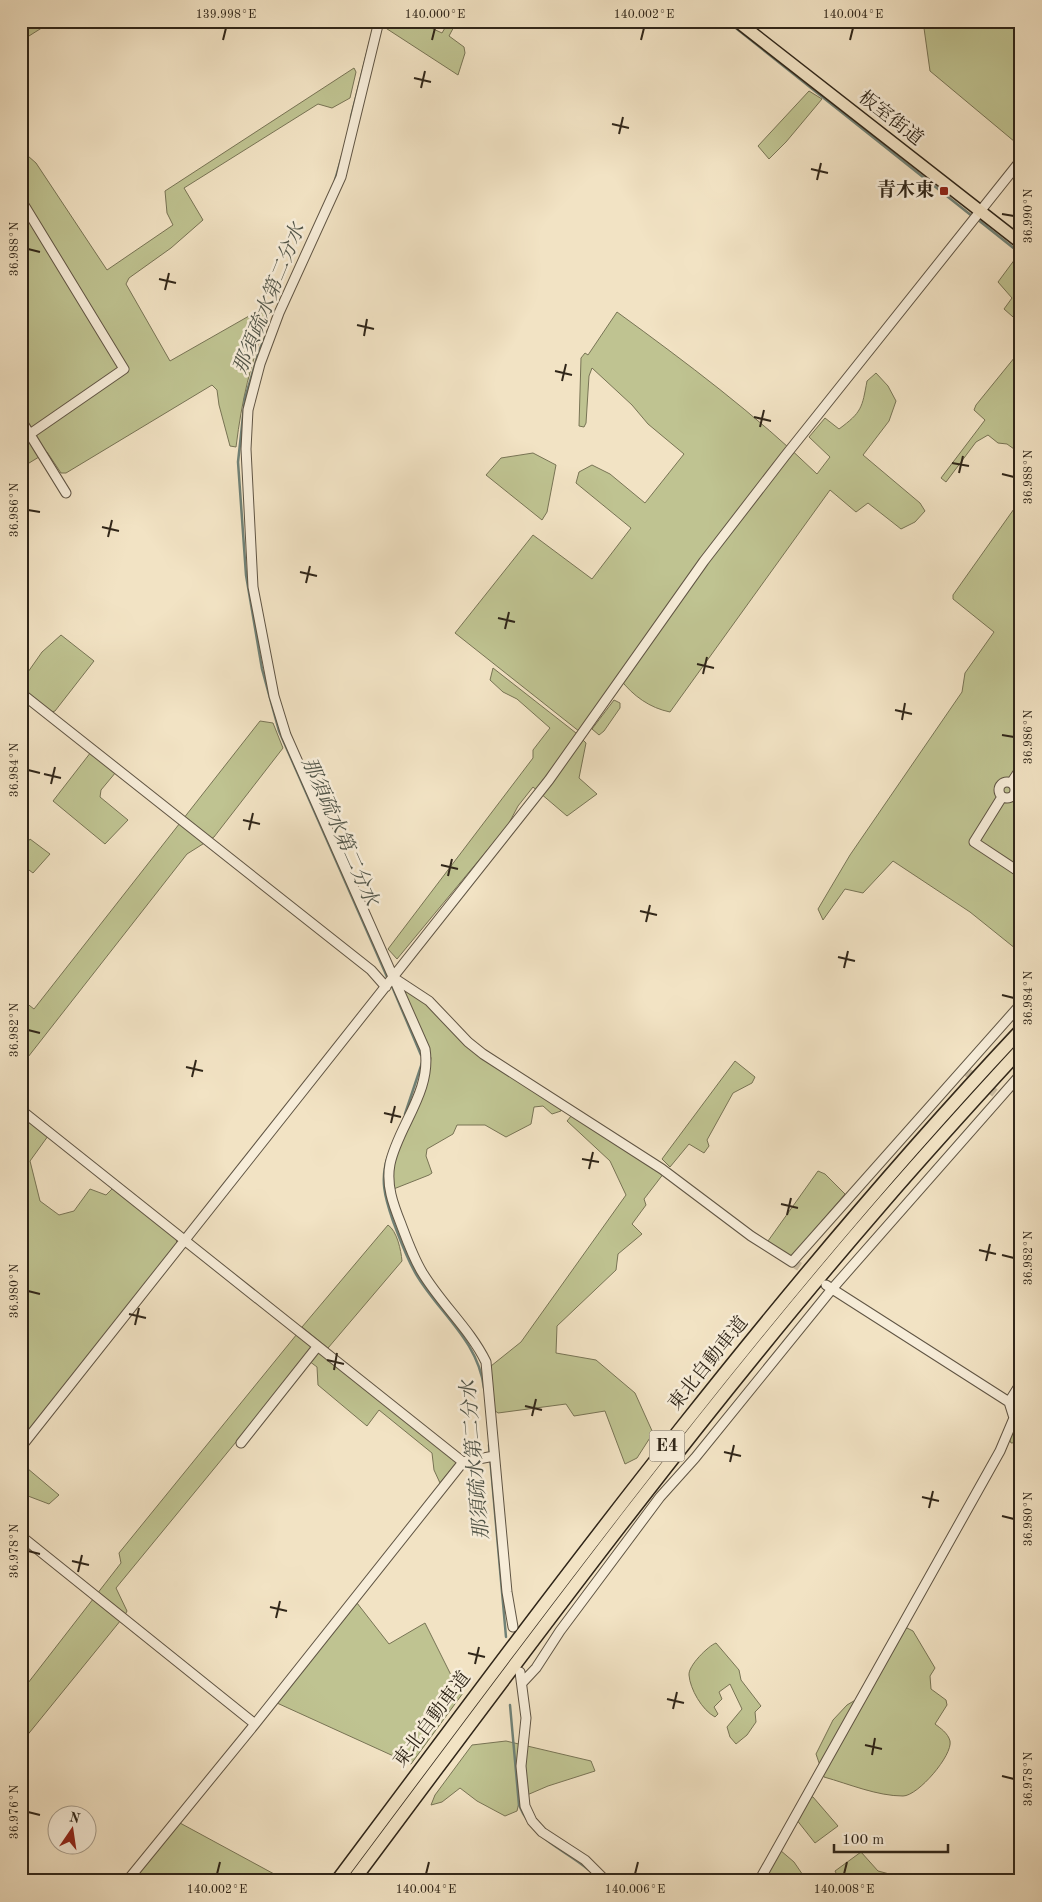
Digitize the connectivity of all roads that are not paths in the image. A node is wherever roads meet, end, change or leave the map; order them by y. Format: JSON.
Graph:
{"nodes":[{"id":1,"x":379,"y":21,"type":"edge"},
{"id":2,"x":737,"y":21,"type":"edge"},
{"id":3,"x":1021,"y":160,"type":"edge"},
{"id":4,"x":21,"y":200,"type":"edge"},
{"id":5,"x":981,"y":212,"type":"junction"},
{"id":6,"x":1021,"y":244,"type":"edge"},
{"id":7,"x":21,"y":420,"type":"edge"},
{"id":8,"x":30,"y":434,"type":"junction"},
{"id":9,"x":66,"y":493,"type":"dead end"},
{"id":10,"x":21,"y":693,"type":"edge"},
{"id":11,"x":1021,"y":768,"type":"edge"},
{"id":12,"x":1011,"y":783,"type":"junction"},
{"id":13,"x":1002,"y":797,"type":"junction"},
{"id":14,"x":1017,"y":797,"type":"edge"},
{"id":15,"x":1021,"y":873,"type":"edge"},
{"id":16,"x":394,"y":978,"type":"junction"},
{"id":17,"x":386,"y":987,"type":"junction"},
{"id":18,"x":1021,"y":1004,"type":"edge"},
{"id":19,"x":1021,"y":1030,"type":"edge"},
{"id":20,"x":1021,"y":1048,"type":"edge"},
{"id":21,"x":1021,"y":1074,"type":"edge"},
{"id":22,"x":21,"y":1110,"type":"edge"},
{"id":23,"x":184,"y":1241,"type":"junction"},
{"id":24,"x":829,"y":1287,"type":"junction"},
{"id":25,"x":317,"y":1347,"type":"junction"},
{"id":26,"x":1021,"y":1383,"type":"edge"},
{"id":27,"x":1009,"y":1402,"type":"junction"},
{"id":28,"x":241,"y":1444,"type":"dead end"},
{"id":29,"x":21,"y":1447,"type":"edge"},
{"id":30,"x":494,"y":1456,"type":"junction"},
{"id":31,"x":463,"y":1462,"type":"junction"},
{"id":32,"x":21,"y":1536,"type":"edge"},
{"id":33,"x":513,"y":1627,"type":"dead end"},
{"id":34,"x":520,"y":1672,"type":"dead end"},
{"id":35,"x":522,"y":1683,"type":"junction"},
{"id":36,"x":255,"y":1724,"type":"junction"},
{"id":37,"x":127,"y":1881,"type":"edge"},
{"id":38,"x":338,"y":1881,"type":"edge"},
{"id":39,"x":353,"y":1881,"type":"edge"},
{"id":40,"x":606,"y":1881,"type":"edge"},
{"id":41,"x":759,"y":1881,"type":"edge"}],
"edges":[{"from":1,"to":16,"type":"street"},
{"from":2,"to":5,"type":"main road","name":"板室街道"},
{"from":3,"to":5,"type":"street"},
{"from":4,"to":8,"type":"street"},
{"from":5,"to":6,"type":"main road","name":"板室街道"},
{"from":5,"to":16,"type":"street"},
{"from":7,"to":8,"type":"street"},
{"from":8,"to":9,"type":"street"},
{"from":10,"to":17,"type":"street"},
{"from":11,"to":12,"type":"street"},
{"from":12,"to":13,"type":"street"},
{"from":12,"to":14,"type":"street"},
{"from":13,"to":14,"type":"street"},
{"from":13,"to":15,"type":"street"},
{"from":16,"to":17,"type":"street"},
{"from":16,"to":18,"type":"street"},
{"from":16,"to":30,"type":"street"},
{"from":17,"to":23,"type":"street"},
{"from":19,"to":38,"type":"highway","name":"東北自動車道","number":"E4"},
{"from":20,"to":39,"type":"highway","name":"東北自動車道","number":"E4"},
{"from":21,"to":24,"type":"street"},
{"from":22,"to":23,"type":"street"},
{"from":23,"to":25,"type":"street"},
{"from":23,"to":29,"type":"street"},
{"from":24,"to":27,"type":"street"},
{"from":24,"to":35,"type":"street"},
{"from":25,"to":28,"type":"street"},
{"from":25,"to":31,"type":"street"},
{"from":26,"to":27,"type":"street"},
{"from":27,"to":41,"type":"street"},
{"from":30,"to":31,"type":"street"},
{"from":30,"to":33,"type":"street"},
{"from":31,"to":36,"type":"street"},
{"from":32,"to":36,"type":"street"},
{"from":34,"to":35,"type":"street"},
{"from":35,"to":40,"type":"street"},
{"from":36,"to":37,"type":"street"}]}
